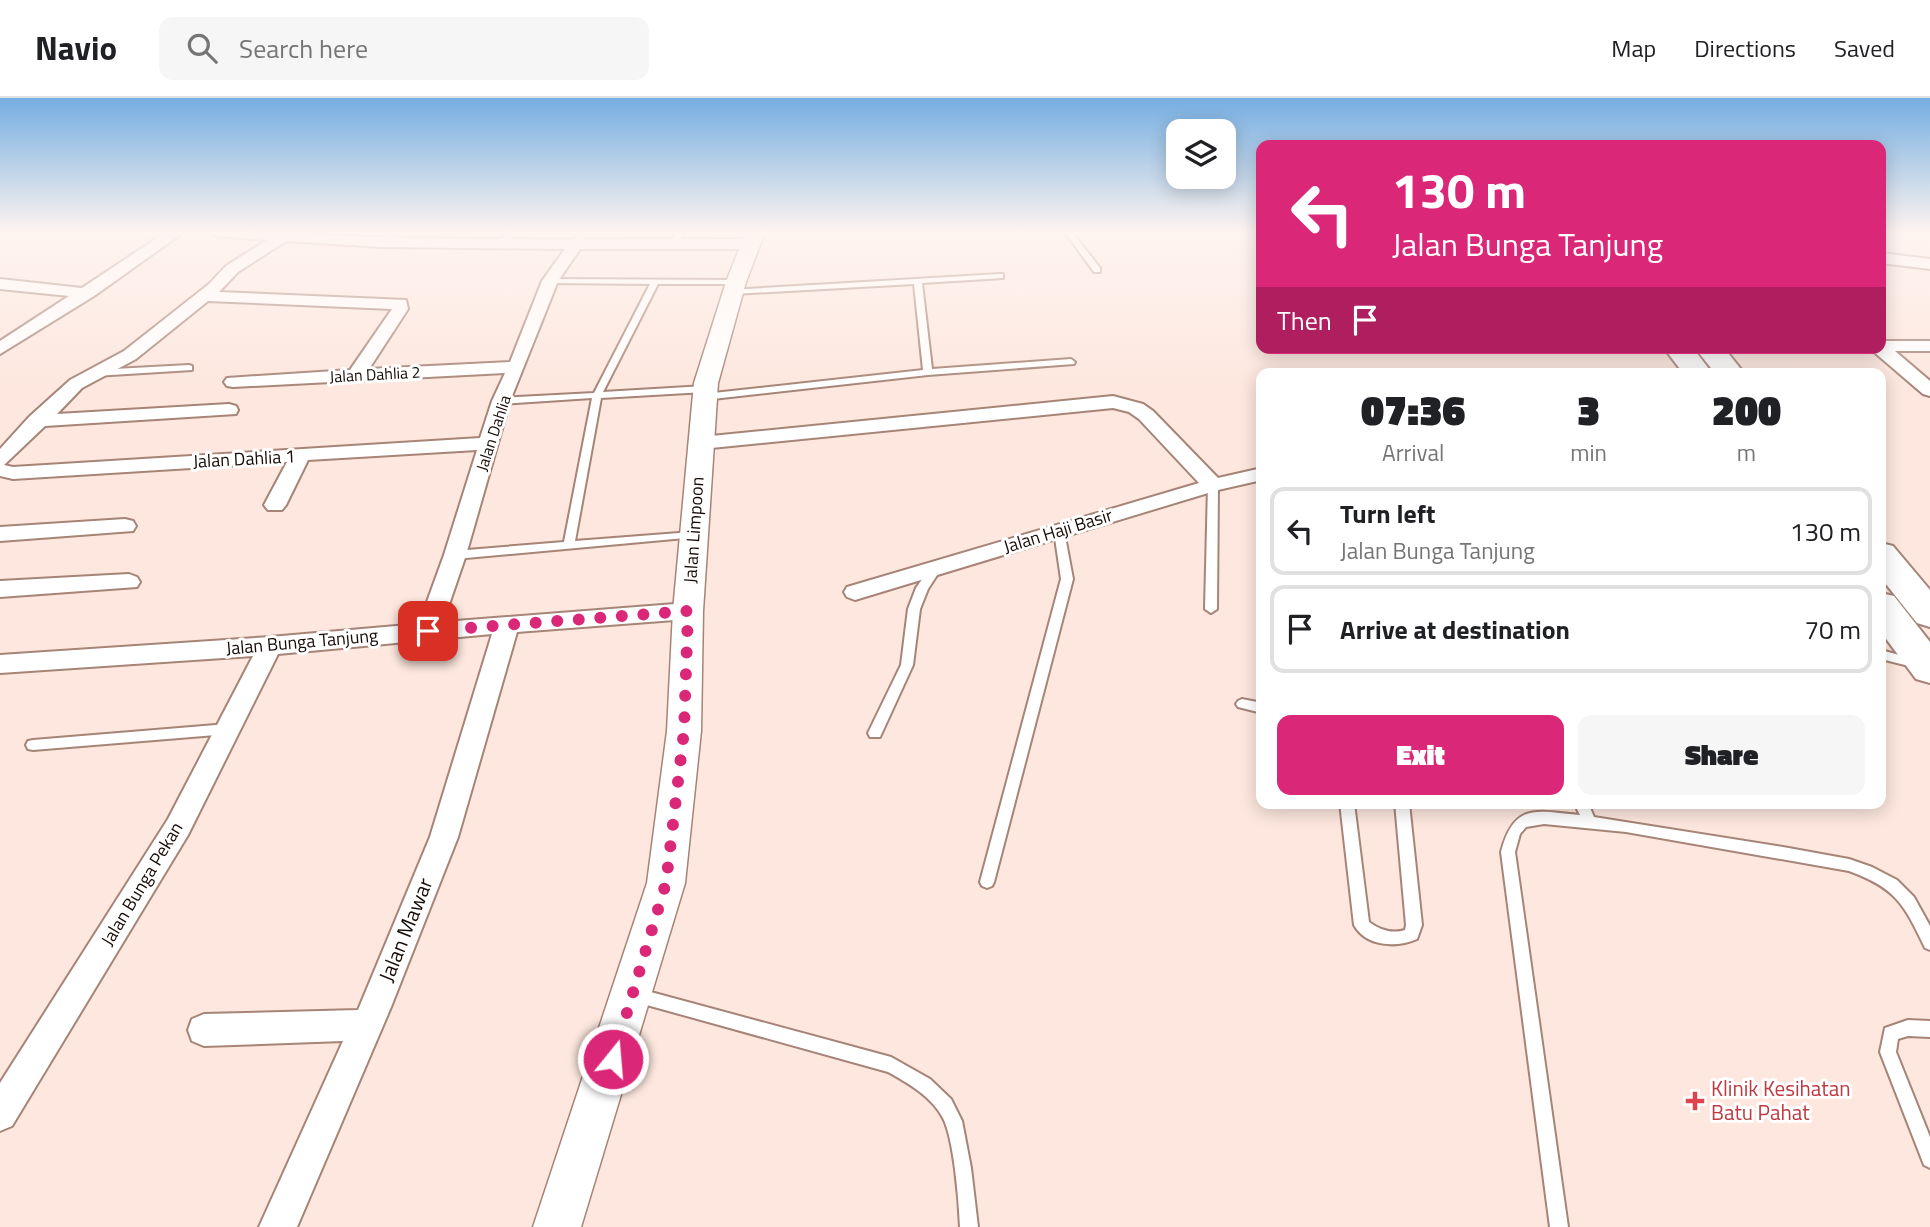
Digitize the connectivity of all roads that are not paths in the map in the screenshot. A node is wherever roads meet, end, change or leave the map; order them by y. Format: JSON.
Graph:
{"nodes":[{"id":1,"x":7,"y":285,"type":"edge"},
{"id":2,"x":100,"y":285,"type":"edge"},
{"id":3,"x":216,"y":285,"type":"edge"},
{"id":4,"x":549,"y":285,"type":"edge"},
{"id":5,"x":654,"y":285,"type":"edge"},
{"id":6,"x":698,"y":285,"type":"edge"},
{"id":7,"x":806,"y":285,"type":"edge"},
{"id":8,"x":918,"y":285,"type":"edge"},
{"id":9,"x":735,"y":287,"type":"junction"},
{"id":10,"x":88,"y":293,"type":"junction"},
{"id":11,"x":204,"y":296,"type":"junction"},
{"id":12,"x":1930,"y":346,"type":"edge"},
{"id":13,"x":1886,"y":347,"type":"edge"},
{"id":14,"x":0,"y":349,"type":"edge"},
{"id":15,"x":1886,"y":351,"type":"edge"},
{"id":16,"x":1683,"y":354,"type":"edge"},
{"id":17,"x":1704,"y":354,"type":"edge"},
{"id":18,"x":1714,"y":354,"type":"edge"},
{"id":19,"x":1071,"y":362,"type":"dead end"},
{"id":20,"x":517,"y":367,"type":"junction"},
{"id":21,"x":189,"y":368,"type":"dead end"},
{"id":22,"x":1694,"y":368,"type":"edge"},
{"id":23,"x":1714,"y":368,"type":"edge"},
{"id":24,"x":1727,"y":368,"type":"edge"},
{"id":25,"x":928,"y":372,"type":"junction"},
{"id":26,"x":93,"y":373,"type":"junction"},
{"id":27,"x":356,"y":375,"type":"junction"},
{"id":28,"x":233,"y":382,"type":"dead end"},
{"id":29,"x":1930,"y":390,"type":"edge"},
{"id":30,"x":705,"y":393,"type":"junction"},
{"id":31,"x":597,"y":395,"type":"junction"},
{"id":32,"x":501,"y":401,"type":"junction"},
{"id":33,"x":229,"y":410,"type":"dead end"},
{"id":34,"x":36,"y":421,"type":"junction"},
{"id":35,"x":488,"y":443,"type":"junction"},
{"id":36,"x":701,"y":443,"type":"junction"},
{"id":37,"x":300,"y":456,"type":"junction"},
{"id":38,"x":1,"y":461,"type":"edge"},
{"id":39,"x":1256,"y":475,"type":"edge"},
{"id":40,"x":1213,"y":485,"type":"junction"},
{"id":41,"x":275,"y":505,"type":"dead end"},
{"id":42,"x":125,"y":526,"type":"dead end"},
{"id":43,"x":1059,"y":531,"type":"junction"},
{"id":44,"x":0,"y":534,"type":"edge"},
{"id":45,"x":692,"y":535,"type":"junction"},
{"id":46,"x":569,"y":545,"type":"junction"},
{"id":47,"x":455,"y":555,"type":"junction"},
{"id":48,"x":1886,"y":560,"type":"edge"},
{"id":49,"x":936,"y":569,"type":"junction"},
{"id":50,"x":129,"y":582,"type":"dead end"},
{"id":51,"x":0,"y":589,"type":"edge"},
{"id":52,"x":855,"y":592,"type":"dead end"},
{"id":53,"x":1211,"y":609,"type":"dead end"},
{"id":54,"x":688,"y":611,"type":"junction"},
{"id":55,"x":1886,"y":611,"type":"edge"},
{"id":56,"x":1930,"y":614,"type":"edge"},
{"id":57,"x":507,"y":624,"type":"junction"},
{"id":58,"x":428,"y":631,"type":"junction"},
{"id":59,"x":270,"y":646,"type":"junction"},
{"id":60,"x":1886,"y":656,"type":"edge"},
{"id":61,"x":0,"y":664,"type":"edge"},
{"id":62,"x":1929,"y":667,"type":"edge"},
{"id":63,"x":1242,"y":704,"type":"dead end"},
{"id":64,"x":1256,"y":707,"type":"edge"},
{"id":65,"x":228,"y":729,"type":"junction"},
{"id":66,"x":874,"y":733,"type":"dead end"},
{"id":67,"x":33,"y":745,"type":"dead end"},
{"id":68,"x":1348,"y":809,"type":"edge"},
{"id":69,"x":1403,"y":809,"type":"edge"},
{"id":70,"x":1584,"y":809,"type":"edge"},
{"id":71,"x":1590,"y":821,"type":"junction"},
{"id":72,"x":987,"y":882,"type":"dead end"},
{"id":73,"x":1930,"y":943,"type":"edge"},
{"id":74,"x":632,"y":994,"type":"junction"},
{"id":75,"x":367,"y":1025,"type":"junction"},
{"id":76,"x":1930,"y":1029,"type":"edge"},
{"id":77,"x":204,"y":1030,"type":"dead end"},
{"id":78,"x":0,"y":1114,"type":"edge"},
{"id":79,"x":1930,"y":1159,"type":"edge"},
{"id":80,"x":278,"y":1227,"type":"edge"},
{"id":81,"x":557,"y":1227,"type":"edge"},
{"id":82,"x":969,"y":1227,"type":"edge"},
{"id":83,"x":1559,"y":1227,"type":"edge"}],
"edges":[{"from":1,"to":10,"type":"street"},
{"from":2,"to":10,"type":"street"},
{"from":3,"to":11,"type":"street","name":"Jalan Dahlia 1"},
{"from":4,"to":20,"type":"street","name":"Jalan Dahlia"},
{"from":5,"to":31,"type":"lane"},
{"from":6,"to":9,"type":"lane"},
{"from":7,"to":9,"type":"lane"},
{"from":8,"to":25,"type":"lane"},
{"from":9,"to":30,"type":"street","name":"Jalan Limpoon"},
{"from":10,"to":14,"type":"street"},
{"from":11,"to":26,"type":"street","name":"Jalan Dahlia 1"},
{"from":11,"to":27,"type":"street"},
{"from":12,"to":13,"type":"street"},
{"from":15,"to":29,"type":"street"},
{"from":16,"to":22,"type":"highway"},
{"from":17,"to":23,"type":"highway"},
{"from":18,"to":24,"type":"highway"},
{"from":19,"to":25,"type":"lane"},
{"from":20,"to":27,"type":"street","name":"Jalan Dahlia 2"},
{"from":20,"to":32,"type":"street","name":"Jalan Dahlia"},
{"from":21,"to":26,"type":"lane"},
{"from":25,"to":30,"type":"lane"},
{"from":26,"to":34,"type":"street","name":"Jalan Dahlia 1"},
{"from":27,"to":28,"type":"street","name":"Jalan Dahlia 2"},
{"from":30,"to":31,"type":"lane"},
{"from":30,"to":36,"type":"street","name":"Jalan Limpoon"},
{"from":31,"to":32,"type":"lane"},
{"from":31,"to":46,"type":"lane"},
{"from":32,"to":35,"type":"street","name":"Jalan Dahlia"},
{"from":33,"to":34,"type":"street"},
{"from":34,"to":38,"type":"street","name":"Jalan Dahlia 1"},
{"from":35,"to":37,"type":"street","name":"Jalan Dahlia 1"},
{"from":35,"to":47,"type":"street","name":"Jalan Dahlia"},
{"from":36,"to":40,"type":"street"},
{"from":36,"to":45,"type":"street","name":"Jalan Limpoon"},
{"from":37,"to":38,"type":"street","name":"Jalan Dahlia 1"},
{"from":37,"to":41,"type":"street"},
{"from":39,"to":40,"type":"street","name":"Jalan Haji Basir"},
{"from":40,"to":43,"type":"street","name":"Jalan Haji Basir"},
{"from":40,"to":53,"type":"lane"},
{"from":42,"to":44,"type":"street"},
{"from":43,"to":49,"type":"street","name":"Jalan Haji Basir"},
{"from":43,"to":72,"type":"lane"},
{"from":45,"to":46,"type":"lane"},
{"from":45,"to":54,"type":"street","name":"Jalan Limpoon"},
{"from":46,"to":47,"type":"lane"},
{"from":47,"to":58,"type":"street","name":"Jalan Dahlia"},
{"from":48,"to":56,"type":"highway"},
{"from":49,"to":52,"type":"street","name":"Jalan Haji Basir"},
{"from":49,"to":66,"type":"lane"},
{"from":50,"to":51,"type":"street"},
{"from":54,"to":57,"type":"street","name":"Jalan Bunga Tanjung"},
{"from":54,"to":74,"type":"street","name":"Jalan Limpoon"},
{"from":55,"to":62,"type":"highway"},
{"from":57,"to":58,"type":"street","name":"Jalan Bunga Tanjung"},
{"from":57,"to":75,"type":"street","name":"Jalan Mawar"},
{"from":58,"to":59,"type":"street","name":"Jalan Bunga Tanjung"},
{"from":59,"to":61,"type":"street","name":"Jalan Bunga Tanjung"},
{"from":59,"to":65,"type":"street","name":"Jalan Bunga Pekan"},
{"from":60,"to":62,"type":"lane"},
{"from":63,"to":64,"type":"lane"},
{"from":65,"to":67,"type":"lane"},
{"from":65,"to":78,"type":"street","name":"Jalan Bunga Pekan"},
{"from":68,"to":69,"type":"lane"},
{"from":70,"to":71,"type":"lane"},
{"from":71,"to":73,"type":"lane"},
{"from":71,"to":83,"type":"lane"},
{"from":74,"to":81,"type":"street","name":"Jalan Limpoon"},
{"from":74,"to":82,"type":"lane"},
{"from":75,"to":77,"type":"street"},
{"from":75,"to":80,"type":"street","name":"Jalan Mawar"},
{"from":76,"to":79,"type":"lane"}]}
